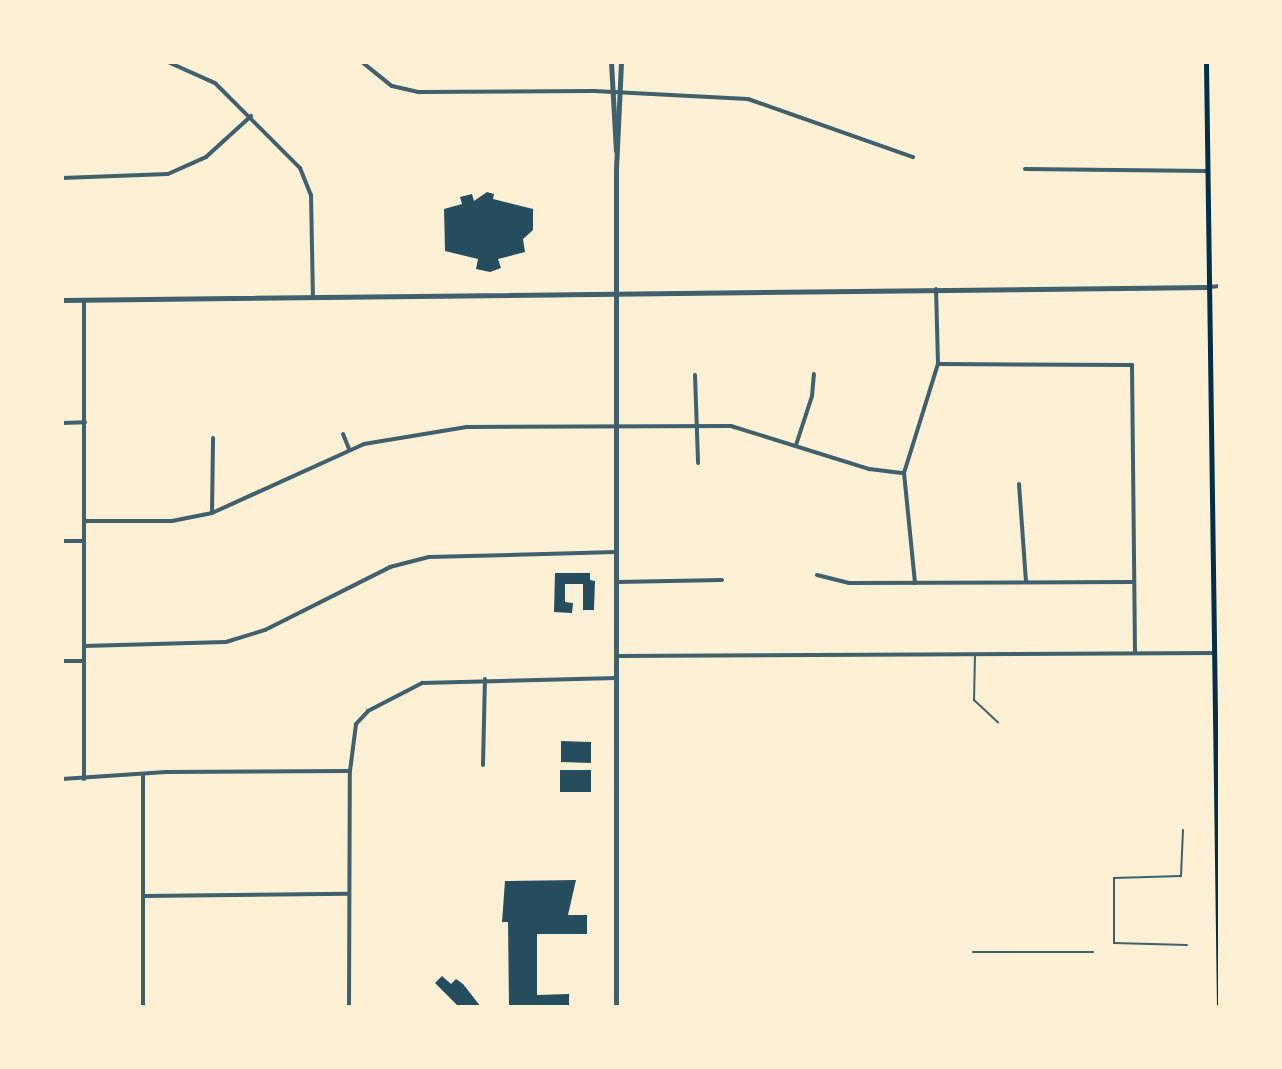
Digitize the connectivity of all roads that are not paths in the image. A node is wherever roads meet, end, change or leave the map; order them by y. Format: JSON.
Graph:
{"nodes":[{"id":1,"x":168,"y":62,"type":"edge"},
{"id":2,"x":362,"y":62,"type":"edge"},
{"id":3,"x":611,"y":62,"type":"edge"},
{"id":4,"x":621,"y":62,"type":"edge"},
{"id":5,"x":1206,"y":62,"type":"edge"},
{"id":6,"x":612,"y":92,"type":"junction"},
{"id":7,"x":621,"y":94,"type":"junction"},
{"id":8,"x":251,"y":116,"type":"junction"},
{"id":9,"x":617,"y":152,"type":"junction"},
{"id":10,"x":913,"y":157,"type":"dead end"},
{"id":11,"x":1025,"y":169,"type":"dead end"},
{"id":12,"x":1207,"y":171,"type":"junction"},
{"id":13,"x":62,"y":178,"type":"edge"},
{"id":14,"x":1220,"y":286,"type":"edge"},
{"id":15,"x":1209,"y":287,"type":"junction"},
{"id":16,"x":936,"y":289,"type":"junction"},
{"id":17,"x":617,"y":292,"type":"junction"},
{"id":18,"x":313,"y":298,"type":"junction"},
{"id":19,"x":62,"y":300,"type":"edge"},
{"id":20,"x":84,"y":300,"type":"junction"},
{"id":21,"x":938,"y":364,"type":"junction"},
{"id":22,"x":814,"y":374,"type":"dead end"},
{"id":23,"x":695,"y":375,"type":"dead end"},
{"id":24,"x":85,"y":422,"type":"junction"},
{"id":25,"x":62,"y":423,"type":"edge"},
{"id":26,"x":697,"y":425,"type":"junction"},
{"id":27,"x":617,"y":427,"type":"junction"},
{"id":28,"x":343,"y":434,"type":"dead end"},
{"id":29,"x":213,"y":438,"type":"dead end"},
{"id":30,"x":795,"y":445,"type":"junction"},
{"id":31,"x":349,"y":449,"type":"junction"},
{"id":32,"x":698,"y":463,"type":"dead end"},
{"id":33,"x":904,"y":473,"type":"junction"},
{"id":34,"x":1019,"y":484,"type":"dead end"},
{"id":35,"x":212,"y":513,"type":"junction"},
{"id":36,"x":84,"y":521,"type":"junction"},
{"id":37,"x":62,"y":541,"type":"edge"},
{"id":38,"x":84,"y":541,"type":"junction"},
{"id":39,"x":616,"y":552,"type":"junction"},
{"id":40,"x":1216,"y":567,"type":"edge"},
{"id":41,"x":817,"y":575,"type":"dead end"},
{"id":42,"x":722,"y":580,"type":"dead end"},
{"id":43,"x":617,"y":582,"type":"junction"},
{"id":44,"x":1026,"y":582,"type":"junction"},
{"id":45,"x":1134,"y":582,"type":"junction"},
{"id":46,"x":915,"y":583,"type":"junction"},
{"id":47,"x":84,"y":646,"type":"junction"},
{"id":48,"x":1135,"y":652,"type":"junction"},
{"id":49,"x":1214,"y":653,"type":"junction"},
{"id":50,"x":975,"y":654,"type":"junction"},
{"id":51,"x":617,"y":656,"type":"junction"},
{"id":52,"x":62,"y":661,"type":"edge"},
{"id":53,"x":84,"y":661,"type":"junction"},
{"id":54,"x":617,"y":678,"type":"junction"},
{"id":55,"x":485,"y":679,"type":"junction"},
{"id":56,"x":998,"y":722,"type":"dead end"},
{"id":57,"x":483,"y":765,"type":"dead end"},
{"id":58,"x":350,"y":771,"type":"junction"},
{"id":59,"x":143,"y":775,"type":"junction"},
{"id":60,"x":62,"y":779,"type":"edge"},
{"id":61,"x":84,"y":779,"type":"junction"},
{"id":62,"x":1183,"y":830,"type":"dead end"},
{"id":63,"x":349,"y":894,"type":"junction"},
{"id":64,"x":143,"y":896,"type":"junction"},
{"id":65,"x":1187,"y":945,"type":"dead end"},
{"id":66,"x":973,"y":952,"type":"dead end"},
{"id":67,"x":1093,"y":952,"type":"dead end"},
{"id":68,"x":1219,"y":958,"type":"edge"},
{"id":69,"x":143,"y":1007,"type":"edge"},
{"id":70,"x":349,"y":1007,"type":"edge"},
{"id":71,"x":616,"y":1007,"type":"edge"},
{"id":72,"x":1219,"y":1007,"type":"edge"}],
"edges":[{"from":1,"to":8,"type":"street"},
{"from":2,"to":6,"type":"street"},
{"from":3,"to":6,"type":"street"},
{"from":4,"to":7,"type":"street"},
{"from":5,"to":12,"type":"main road"},
{"from":6,"to":7,"type":"street"},
{"from":6,"to":9,"type":"street"},
{"from":7,"to":9,"type":"street"},
{"from":7,"to":10,"type":"street"},
{"from":8,"to":13,"type":"street"},
{"from":8,"to":18,"type":"street"},
{"from":9,"to":17,"type":"street"},
{"from":11,"to":12,"type":"street"},
{"from":12,"to":15,"type":"main road"},
{"from":14,"to":15,"type":"street"},
{"from":15,"to":16,"type":"street"},
{"from":15,"to":40,"type":"main road"},
{"from":16,"to":17,"type":"street"},
{"from":16,"to":21,"type":"street"},
{"from":17,"to":18,"type":"street"},
{"from":17,"to":27,"type":"street"},
{"from":18,"to":20,"type":"street"},
{"from":19,"to":20,"type":"street"},
{"from":20,"to":24,"type":"street"},
{"from":21,"to":33,"type":"street"},
{"from":21,"to":45,"type":"street"},
{"from":22,"to":30,"type":"street"},
{"from":23,"to":26,"type":"street"},
{"from":24,"to":25,"type":"street"},
{"from":24,"to":36,"type":"street"},
{"from":26,"to":27,"type":"street"},
{"from":26,"to":30,"type":"street"},
{"from":26,"to":32,"type":"street"},
{"from":27,"to":31,"type":"street"},
{"from":27,"to":39,"type":"street"},
{"from":28,"to":31,"type":"street"},
{"from":29,"to":35,"type":"street"},
{"from":30,"to":33,"type":"street"},
{"from":31,"to":35,"type":"street"},
{"from":33,"to":46,"type":"street"},
{"from":34,"to":44,"type":"street"},
{"from":35,"to":36,"type":"street"},
{"from":36,"to":38,"type":"street"},
{"from":37,"to":38,"type":"street"},
{"from":38,"to":47,"type":"street"},
{"from":39,"to":43,"type":"street"},
{"from":39,"to":47,"type":"street"},
{"from":40,"to":49,"type":"main road"},
{"from":41,"to":46,"type":"street"},
{"from":42,"to":43,"type":"street"},
{"from":43,"to":51,"type":"street"},
{"from":44,"to":45,"type":"street"},
{"from":44,"to":46,"type":"street"},
{"from":45,"to":48,"type":"street"},
{"from":47,"to":53,"type":"street"},
{"from":48,"to":49,"type":"street"},
{"from":48,"to":50,"type":"street"},
{"from":49,"to":68,"type":"main road"},
{"from":50,"to":51,"type":"street"},
{"from":50,"to":56,"type":"lane"},
{"from":51,"to":54,"type":"street"},
{"from":52,"to":53,"type":"street"},
{"from":53,"to":61,"type":"street"},
{"from":54,"to":55,"type":"street"},
{"from":54,"to":71,"type":"street"},
{"from":55,"to":57,"type":"street"},
{"from":55,"to":58,"type":"street"},
{"from":58,"to":59,"type":"street"},
{"from":58,"to":63,"type":"street"},
{"from":59,"to":61,"type":"street"},
{"from":59,"to":64,"type":"street"},
{"from":60,"to":61,"type":"street"},
{"from":62,"to":65,"type":"lane"},
{"from":63,"to":64,"type":"street"},
{"from":63,"to":70,"type":"street"},
{"from":64,"to":69,"type":"street"},
{"from":66,"to":67,"type":"lane"},
{"from":68,"to":72,"type":"main road"}]}
